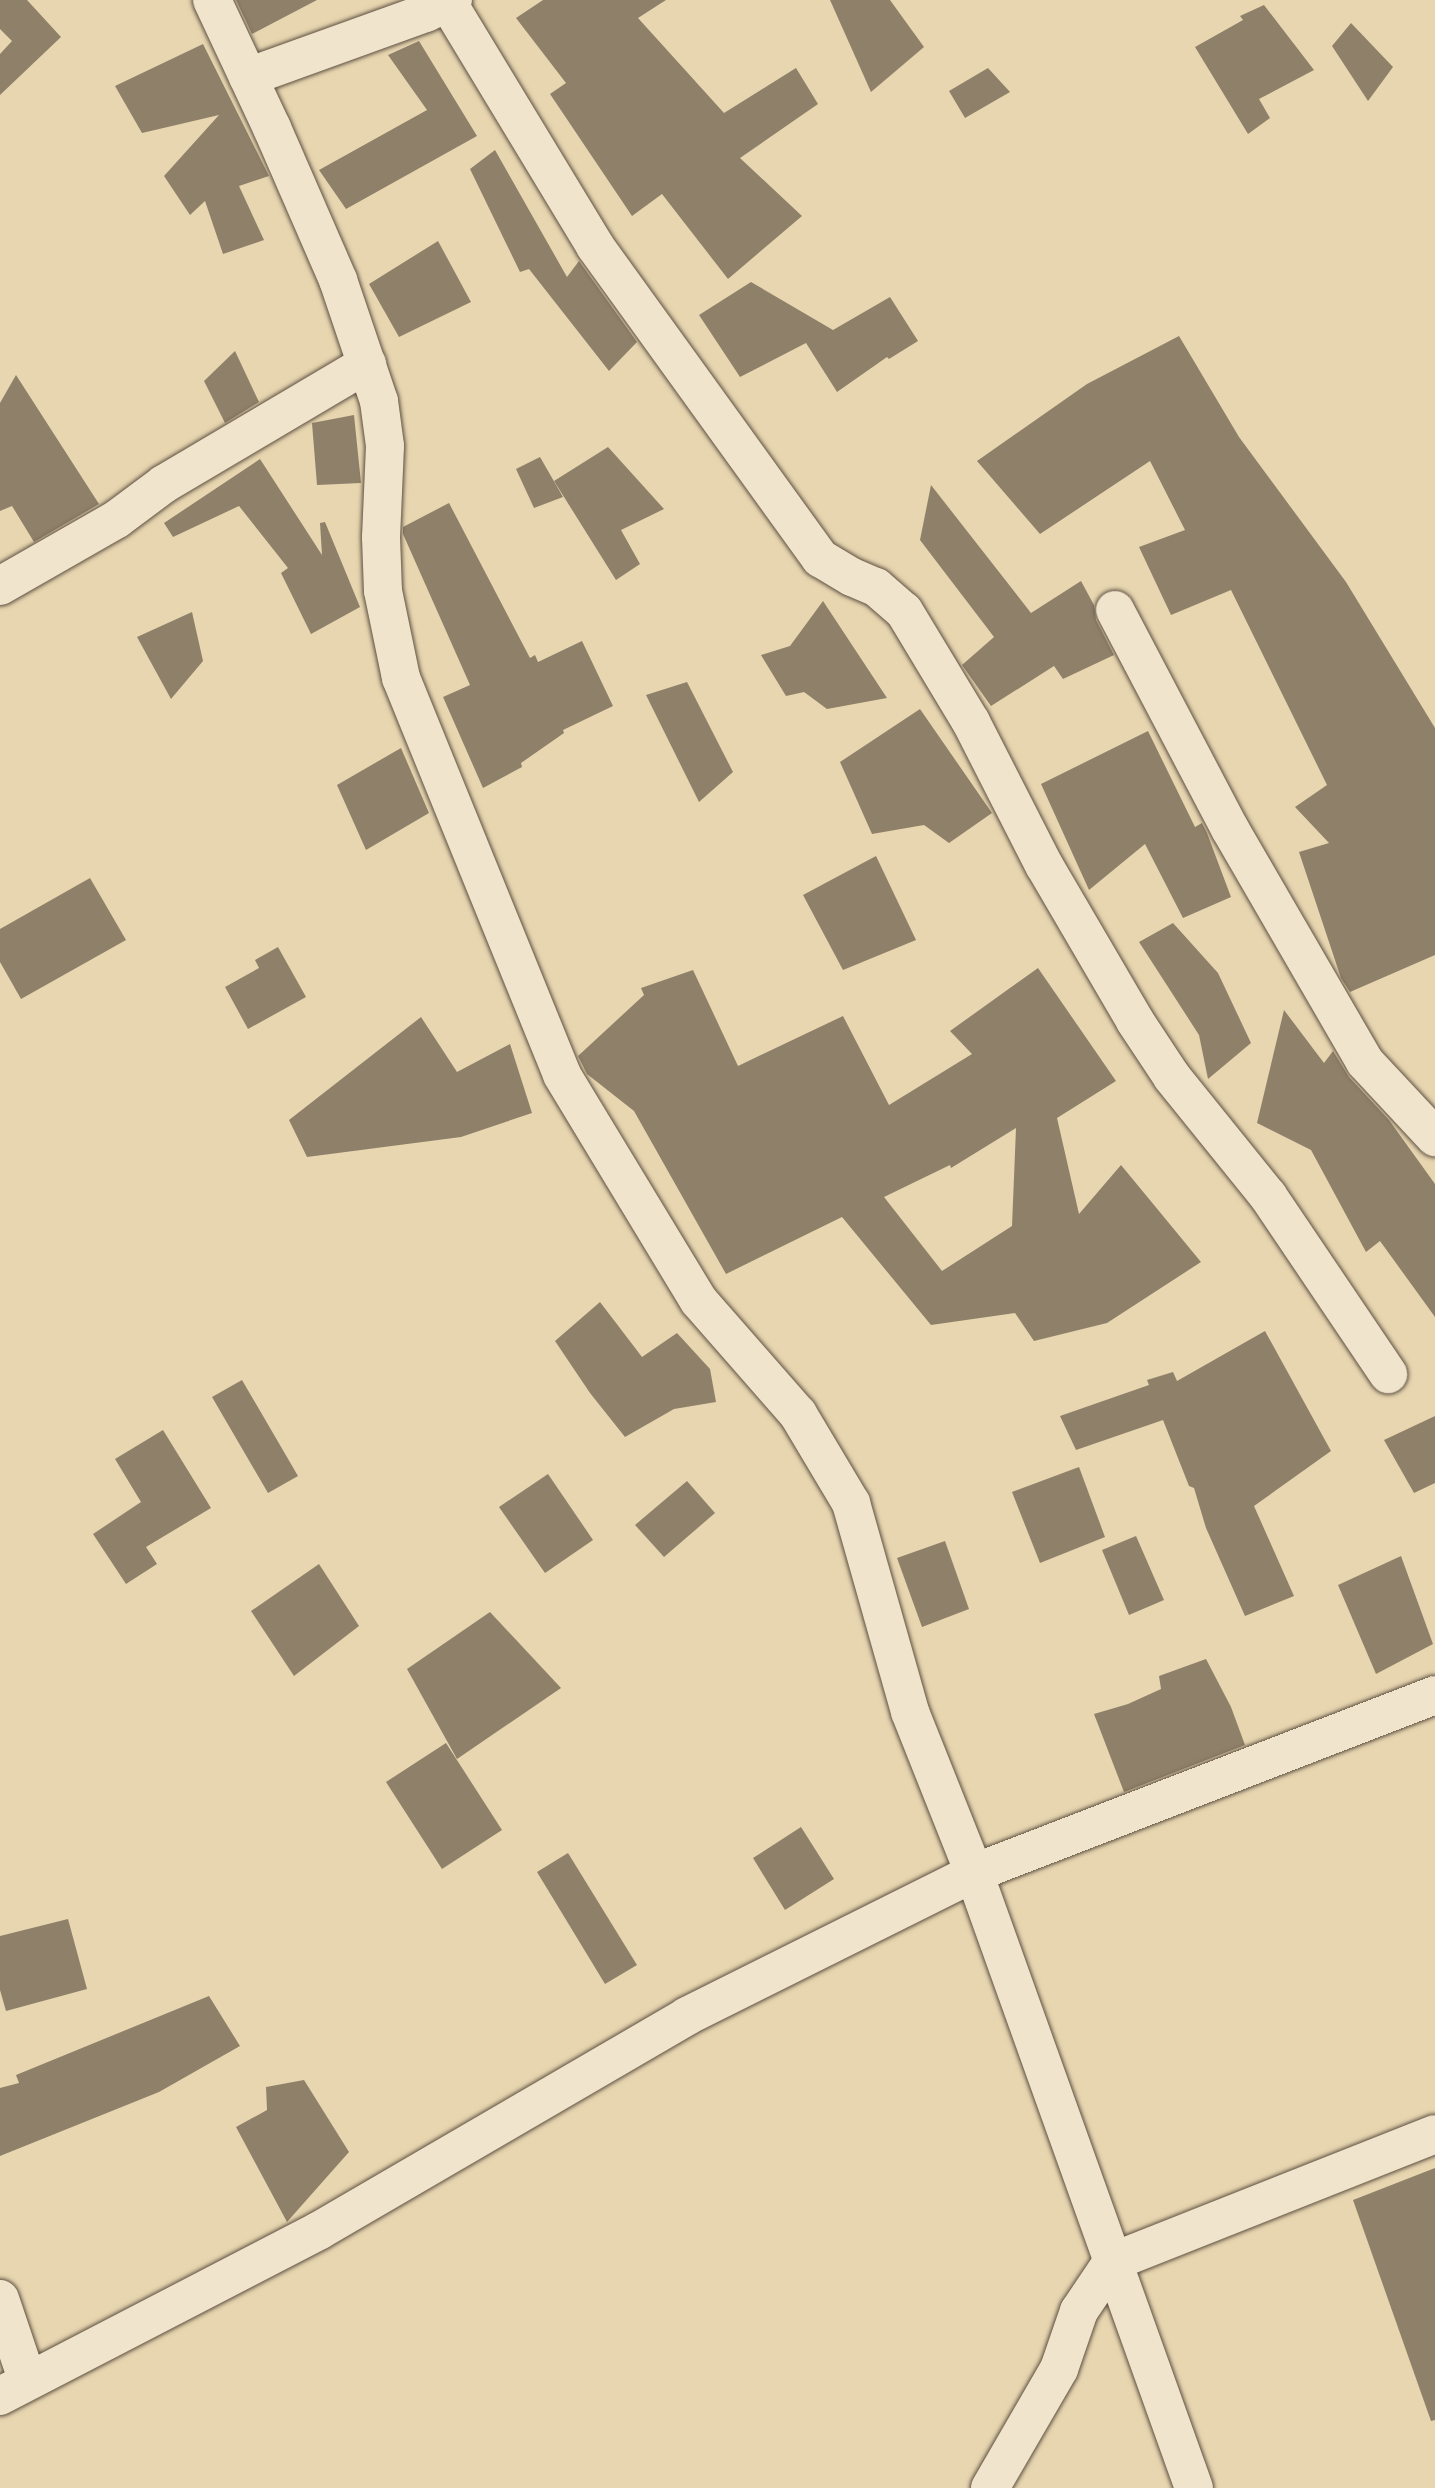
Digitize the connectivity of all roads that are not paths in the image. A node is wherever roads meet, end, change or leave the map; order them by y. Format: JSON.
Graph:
{"nodes":[{"id":1,"x":212,"y":0,"type":"edge"},
{"id":2,"x":450,"y":1,"type":"edge"},
{"id":3,"x":248,"y":77,"type":"junction"},
{"id":4,"x":367,"y":364,"type":"junction"},
{"id":5,"x":0,"y":586,"type":"edge"},
{"id":6,"x":1115,"y":610,"type":"dead end"},
{"id":7,"x":1435,"y":1137,"type":"edge"},
{"id":8,"x":1388,"y":1374,"type":"dead end"},
{"id":9,"x":1435,"y":1695,"type":"edge"},
{"id":10,"x":974,"y":1873,"type":"junction"},
{"id":11,"x":1435,"y":2134,"type":"edge"},
{"id":12,"x":1112,"y":2262,"type":"junction"},
{"id":13,"x":0,"y":2299,"type":"edge"},
{"id":14,"x":14,"y":2388,"type":"edge"},
{"id":15,"x":990,"y":2488,"type":"edge"},
{"id":16,"x":1194,"y":2488,"type":"edge"}],
"edges":[{"from":1,"to":3,"type":"street"},
{"from":2,"to":3,"type":"street"},
{"from":2,"to":8,"type":"street"},
{"from":3,"to":4,"type":"street"},
{"from":4,"to":5,"type":"street"},
{"from":4,"to":10,"type":"street"},
{"from":6,"to":7,"type":"street"},
{"from":9,"to":10,"type":"street"},
{"from":10,"to":12,"type":"street"},
{"from":10,"to":14,"type":"street"},
{"from":11,"to":12,"type":"street"},
{"from":12,"to":15,"type":"street"},
{"from":12,"to":16,"type":"street"},
{"from":13,"to":14,"type":"street"}]}
